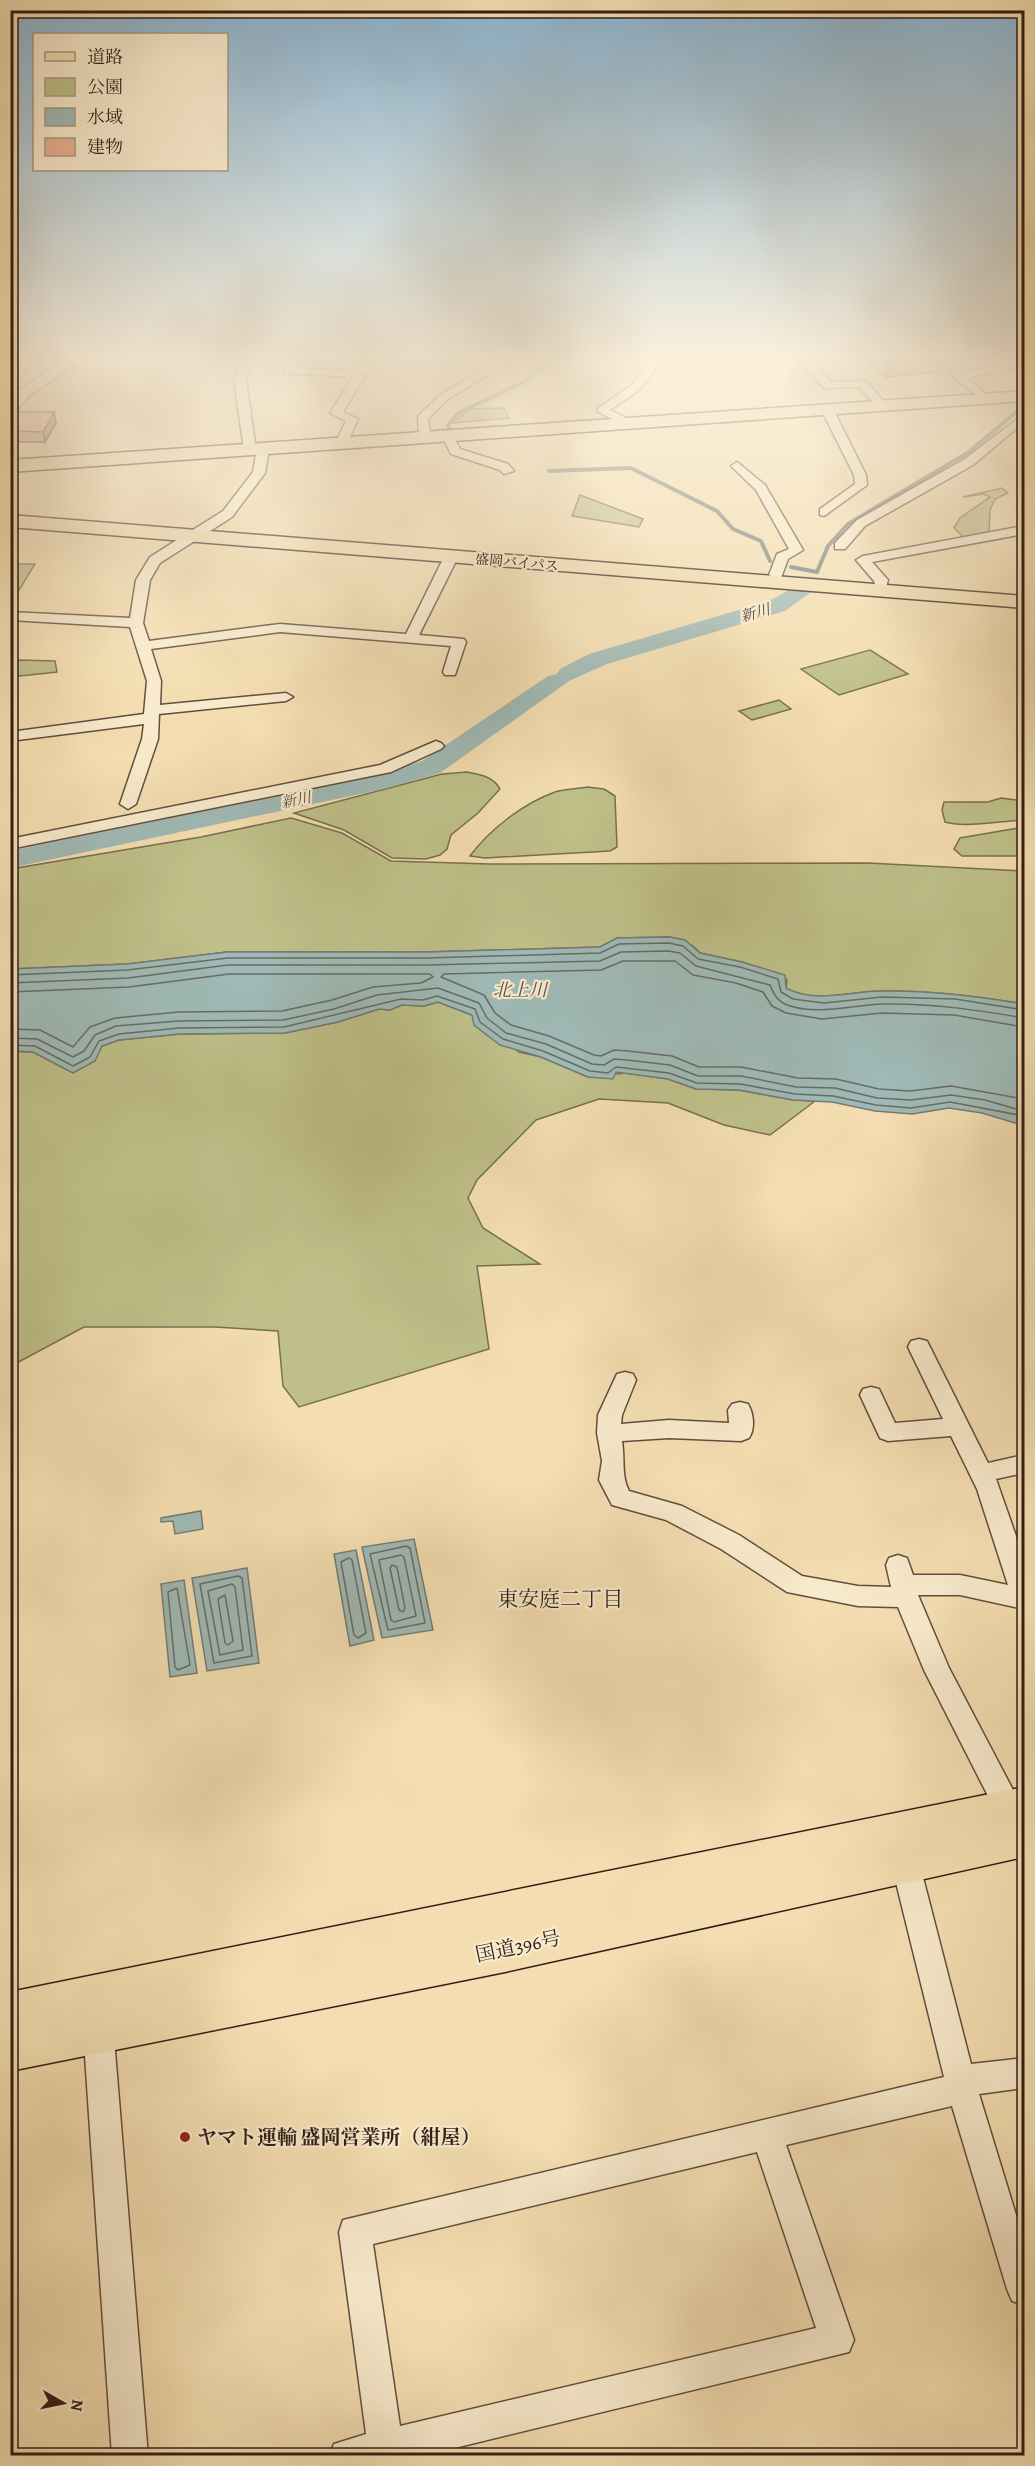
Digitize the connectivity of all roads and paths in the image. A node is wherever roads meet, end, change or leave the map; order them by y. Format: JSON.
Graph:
{"nodes":[{"id":1,"x":256,"y":470,"type":"edge"},
{"id":2,"x":741,"y":470,"type":"edge"},
{"id":3,"x":858,"y":470,"type":"edge"},
{"id":4,"x":955,"y":470,"type":"edge"},
{"id":5,"x":824,"y":512,"type":"dead end"},
{"id":6,"x":10,"y":515,"type":"edge"},
{"id":7,"x":10,"y":520,"type":"edge"},
{"id":8,"x":1024,"y":530,"type":"edge"},
{"id":9,"x":203,"y":531,"type":"junction"},
{"id":10,"x":840,"y":546,"type":"dead end"},
{"id":11,"x":452,"y":556,"type":"junction"},
{"id":12,"x":776,"y":575,"type":"junction"},
{"id":13,"x":881,"y":584,"type":"junction"},
{"id":14,"x":1024,"y":595,"type":"edge"},
{"id":15,"x":1024,"y":602,"type":"edge"},
{"id":16,"x":10,"y":616,"type":"edge"},
{"id":17,"x":136,"y":623,"type":"junction"},
{"id":18,"x":410,"y":639,"type":"junction"},
{"id":19,"x":143,"y":646,"type":"junction"},
{"id":20,"x":450,"y":672,"type":"dead end"},
{"id":21,"x":286,"y":698,"type":"dead end"},
{"id":22,"x":151,"y":714,"type":"junction"},
{"id":23,"x":10,"y":737,"type":"edge"},
{"id":24,"x":436,"y":746,"type":"dead end"},
{"id":25,"x":128,"y":804,"type":"dead end"},
{"id":26,"x":10,"y":844,"type":"edge"},
{"id":27,"x":919,"y":1347,"type":"dead end"},
{"id":28,"x":625,"y":1380,"type":"dead end"},
{"id":29,"x":872,"y":1395,"type":"dead end"},
{"id":30,"x":740,"y":1410,"type":"dead end"},
{"id":31,"x":958,"y":1427,"type":"junction"},
{"id":32,"x":609,"y":1433,"type":"junction"},
{"id":33,"x":1024,"y":1464,"type":"edge"},
{"id":34,"x":981,"y":1474,"type":"junction"},
{"id":35,"x":902,"y":1583,"type":"junction"},
{"id":36,"x":1024,"y":1597,"type":"edge"},
{"id":37,"x":1021,"y":1823,"type":"edge"},
{"id":38,"x":901,"y":1846,"type":"junction"},
{"id":39,"x":98,"y":2013,"type":"junction"},
{"id":40,"x":10,"y":2015,"type":"edge"},
{"id":41,"x":10,"y":2048,"type":"edge"},
{"id":42,"x":1024,"y":2073,"type":"edge"},
{"id":43,"x":962,"y":2088,"type":"junction"},
{"id":44,"x":767,"y":2135,"type":"junction"},
{"id":45,"x":1024,"y":2289,"type":"edge"},
{"id":46,"x":385,"y":2446,"type":"junction"},
{"id":47,"x":130,"y":2456,"type":"edge"},
{"id":48,"x":346,"y":2456,"type":"edge"}],
"edges":[{"from":1,"to":9,"type":"street"},
{"from":2,"to":12,"type":"street"},
{"from":3,"to":5,"type":"street"},
{"from":4,"to":10,"type":"street"},
{"from":6,"to":9,"type":"main road","name":"盛岡バイパス"},
{"from":7,"to":9,"type":"main road","name":"盛岡バイパス"},
{"from":8,"to":13,"type":"street"},
{"from":9,"to":11,"type":"main road","name":"盛岡バイパス"},
{"from":9,"to":12,"type":"main road","name":"盛岡バイパス"},
{"from":9,"to":17,"type":"street"},
{"from":11,"to":15,"type":"main road","name":"盛岡バイパス"},
{"from":11,"to":18,"type":"street"},
{"from":12,"to":13,"type":"main road","name":"盛岡バイパス"},
{"from":13,"to":14,"type":"main road","name":"盛岡バイパス"},
{"from":16,"to":17,"type":"street"},
{"from":17,"to":19,"type":"street"},
{"from":18,"to":19,"type":"street"},
{"from":18,"to":20,"type":"street"},
{"from":19,"to":22,"type":"street"},
{"from":21,"to":22,"type":"street"},
{"from":22,"to":23,"type":"street"},
{"from":22,"to":25,"type":"street"},
{"from":24,"to":26,"type":"street"},
{"from":27,"to":31,"type":"street"},
{"from":28,"to":32,"type":"street"},
{"from":29,"to":31,"type":"street"},
{"from":30,"to":32,"type":"street"},
{"from":31,"to":34,"type":"street"},
{"from":32,"to":35,"type":"street"},
{"from":33,"to":34,"type":"street"},
{"from":34,"to":36,"type":"street"},
{"from":35,"to":36,"type":"street"},
{"from":35,"to":37,"type":"street"},
{"from":37,"to":38,"type":"main road","name":"国道396号"},
{"from":38,"to":39,"type":"main road","name":"国道396号"},
{"from":38,"to":43,"type":"street"},
{"from":39,"to":40,"type":"main road","name":"国道396号"},
{"from":39,"to":41,"type":"main road","name":"国道396号"},
{"from":39,"to":47,"type":"street"},
{"from":42,"to":43,"type":"street"},
{"from":43,"to":44,"type":"street"},
{"from":43,"to":45,"type":"street"},
{"from":44,"to":46,"type":"street"},
{"from":44,"to":46,"type":"street"},
{"from":46,"to":48,"type":"street"}]}
